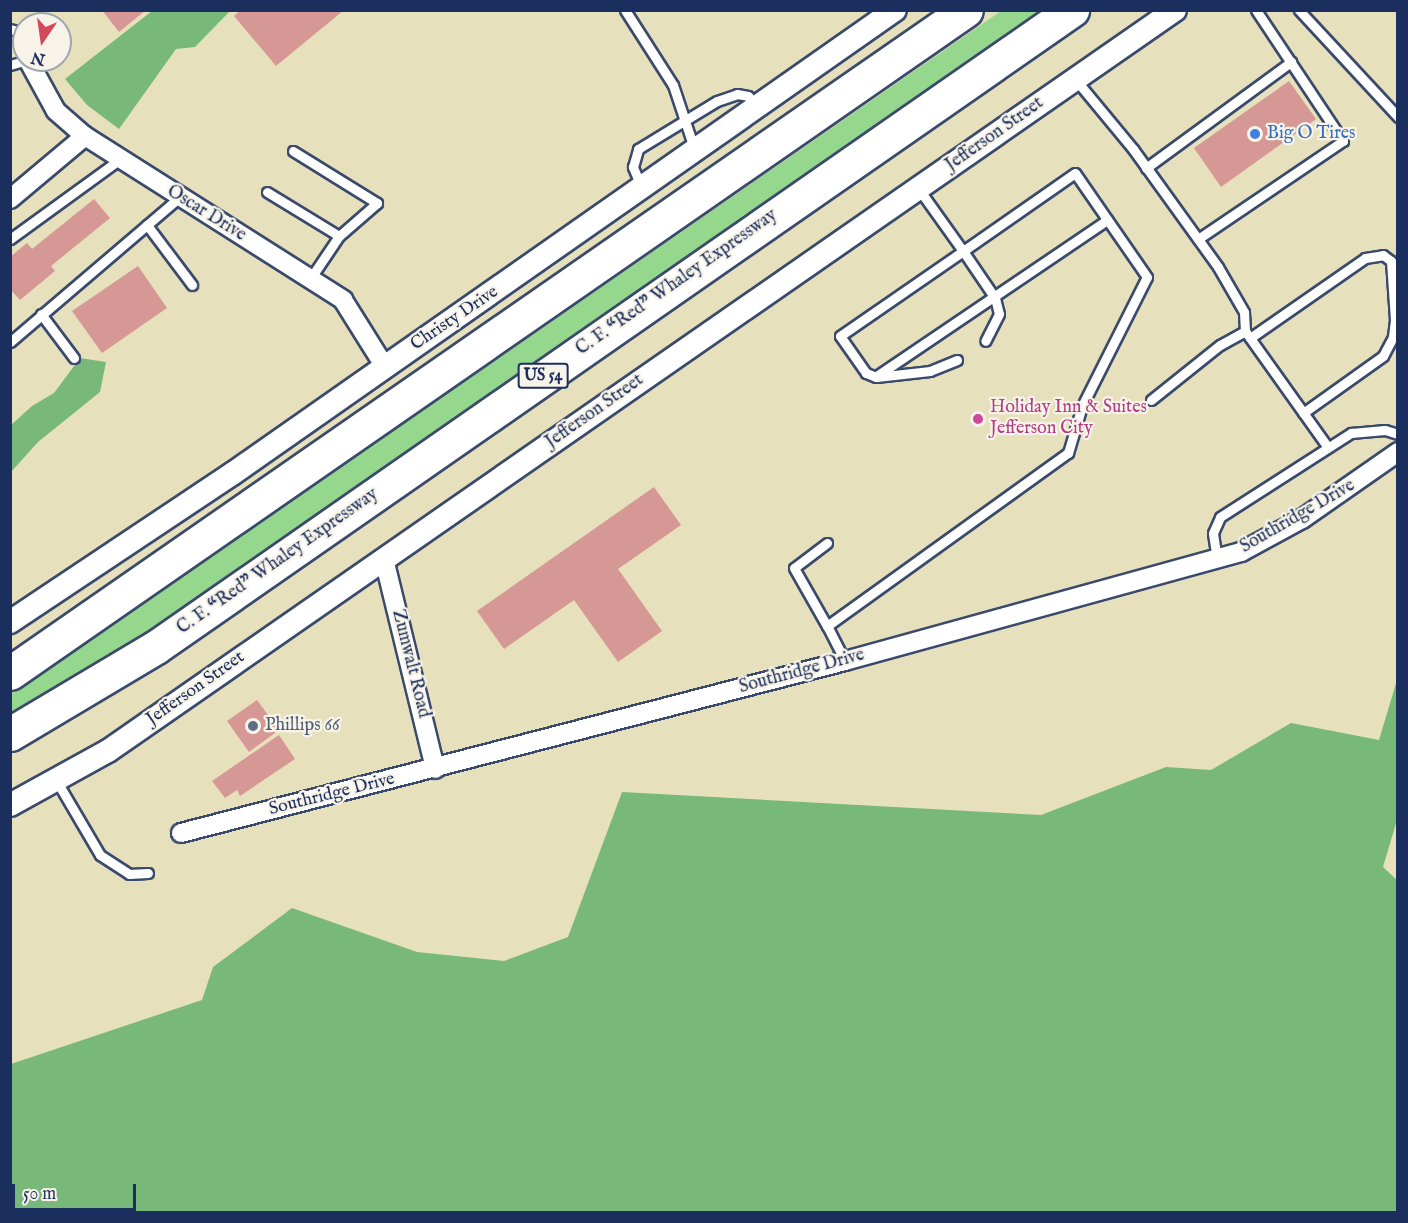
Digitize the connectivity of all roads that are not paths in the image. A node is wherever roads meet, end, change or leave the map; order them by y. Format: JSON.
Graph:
{"nodes":[{"id":1,"x":626,"y":10,"type":"edge"},
{"id":2,"x":895,"y":10,"type":"edge"},
{"id":3,"x":966,"y":10,"type":"edge"},
{"id":4,"x":1072,"y":10,"type":"edge"},
{"id":5,"x":1175,"y":10,"type":"edge"},
{"id":6,"x":1256,"y":10,"type":"edge"},
{"id":7,"x":1299,"y":10,"type":"edge"},
{"id":8,"x":1291,"y":62,"type":"junction"},
{"id":9,"x":35,"y":72,"type":"edge"},
{"id":10,"x":1075,"y":79,"type":"junction"},
{"id":11,"x":756,"y":105,"type":"junction"},
{"id":12,"x":1398,"y":117,"type":"edge"},
{"id":13,"x":685,"y":121,"type":"junction"},
{"id":14,"x":85,"y":136,"type":"junction"},
{"id":15,"x":694,"y":148,"type":"junction"},
{"id":16,"x":293,"y":151,"type":"dead end"},
{"id":17,"x":120,"y":159,"type":"junction"},
{"id":18,"x":1146,"y":168,"type":"junction"},
{"id":19,"x":641,"y":186,"type":"junction"},
{"id":20,"x":918,"y":188,"type":"junction"},
{"id":21,"x":267,"y":192,"type":"dead end"},
{"id":22,"x":180,"y":197,"type":"junction"},
{"id":23,"x":10,"y":199,"type":"edge"},
{"id":24,"x":1107,"y":220,"type":"junction"},
{"id":25,"x":147,"y":225,"type":"junction"},
{"id":26,"x":339,"y":236,"type":"junction"},
{"id":27,"x":10,"y":239,"type":"edge"},
{"id":28,"x":1198,"y":239,"type":"junction"},
{"id":29,"x":963,"y":251,"type":"junction"},
{"id":30,"x":310,"y":279,"type":"junction"},
{"id":31,"x":192,"y":285,"type":"dead end"},
{"id":32,"x":995,"y":298,"type":"junction"},
{"id":33,"x":41,"y":314,"type":"junction"},
{"id":34,"x":10,"y":325,"type":"edge"},
{"id":35,"x":19,"y":332,"type":"junction"},
{"id":36,"x":1247,"y":335,"type":"junction"},
{"id":37,"x":986,"y":341,"type":"dead end"},
{"id":38,"x":10,"y":342,"type":"edge"},
{"id":39,"x":74,"y":358,"type":"dead end"},
{"id":40,"x":957,"y":360,"type":"dead end"},
{"id":41,"x":385,"y":367,"type":"junction"},
{"id":42,"x":876,"y":377,"type":"junction"},
{"id":43,"x":1150,"y":400,"type":"dead end"},
{"id":44,"x":1303,"y":412,"type":"junction"},
{"id":45,"x":1398,"y":434,"type":"edge"},
{"id":46,"x":1327,"y":446,"type":"junction"},
{"id":47,"x":1398,"y":452,"type":"edge"},
{"id":48,"x":827,"y":543,"type":"dead end"},
{"id":49,"x":384,"y":559,"type":"junction"},
{"id":50,"x":1217,"y":559,"type":"junction"},
{"id":51,"x":10,"y":622,"type":"edge"},
{"id":52,"x":827,"y":626,"type":"junction"},
{"id":53,"x":845,"y":661,"type":"junction"},
{"id":54,"x":10,"y":673,"type":"edge"},
{"id":55,"x":10,"y":734,"type":"edge"},
{"id":56,"x":435,"y":770,"type":"junction"},
{"id":57,"x":56,"y":780,"type":"junction"},
{"id":58,"x":10,"y":806,"type":"edge"},
{"id":59,"x":182,"y":833,"type":"dead end"},
{"id":60,"x":148,"y":873,"type":"dead end"}],
"edges":[{"from":1,"to":13,"type":"lane"},
{"from":2,"to":11,"type":"street","name":"Christy Drive"},
{"from":3,"to":54,"type":"highway"},
{"from":4,"to":55,"type":"highway","name":"C. F. “Red” Whaley Expressway","number":"US 54"},
{"from":5,"to":10,"type":"street","name":"Jefferson Street"},
{"from":6,"to":8,"type":"lane"},
{"from":7,"to":12,"type":"lane"},
{"from":8,"to":18,"type":"lane"},
{"from":8,"to":28,"type":"lane"},
{"from":9,"to":14,"type":"street","name":"Oscar Drive"},
{"from":10,"to":18,"type":"lane"},
{"from":10,"to":20,"type":"street","name":"Jefferson Street"},
{"from":11,"to":13,"type":"lane"},
{"from":11,"to":15,"type":"street","name":"Christy Drive"},
{"from":13,"to":15,"type":"lane"},
{"from":13,"to":19,"type":"lane"},
{"from":14,"to":17,"type":"street","name":"Oscar Drive"},
{"from":14,"to":23,"type":"street"},
{"from":15,"to":19,"type":"street","name":"Christy Drive"},
{"from":16,"to":26,"type":"lane"},
{"from":17,"to":22,"type":"street","name":"Oscar Drive"},
{"from":17,"to":27,"type":"lane"},
{"from":18,"to":28,"type":"lane"},
{"from":19,"to":41,"type":"street","name":"Christy Drive"},
{"from":20,"to":29,"type":"lane"},
{"from":20,"to":49,"type":"street","name":"Jefferson Street"},
{"from":21,"to":26,"type":"lane"},
{"from":22,"to":25,"type":"lane"},
{"from":22,"to":30,"type":"street","name":"Oscar Drive"},
{"from":24,"to":29,"type":"lane"},
{"from":24,"to":32,"type":"lane"},
{"from":24,"to":52,"type":"lane"},
{"from":25,"to":31,"type":"lane"},
{"from":25,"to":33,"type":"lane"},
{"from":26,"to":30,"type":"lane"},
{"from":28,"to":36,"type":"lane"},
{"from":29,"to":32,"type":"lane"},
{"from":29,"to":42,"type":"lane"},
{"from":30,"to":41,"type":"street","name":"Oscar Drive"},
{"from":32,"to":37,"type":"lane"},
{"from":32,"to":42,"type":"lane"},
{"from":33,"to":35,"type":"lane"},
{"from":33,"to":39,"type":"lane"},
{"from":34,"to":35,"type":"lane"},
{"from":35,"to":38,"type":"lane"},
{"from":36,"to":43,"type":"lane"},
{"from":36,"to":44,"type":"lane"},
{"from":36,"to":44,"type":"lane"},
{"from":40,"to":42,"type":"lane"},
{"from":41,"to":51,"type":"street","name":"Christy Drive"},
{"from":44,"to":46,"type":"lane"},
{"from":45,"to":46,"type":"lane"},
{"from":46,"to":50,"type":"lane"},
{"from":47,"to":50,"type":"street","name":"Southridge Drive"},
{"from":48,"to":52,"type":"lane"},
{"from":49,"to":56,"type":"street","name":"Zumwalt Road"},
{"from":49,"to":57,"type":"street","name":"Jefferson Street"},
{"from":50,"to":53,"type":"street","name":"Southridge Drive"},
{"from":52,"to":53,"type":"lane"},
{"from":53,"to":56,"type":"street","name":"Southridge Drive"},
{"from":56,"to":59,"type":"street","name":"Southridge Drive"},
{"from":57,"to":58,"type":"street","name":"Jefferson Street"},
{"from":57,"to":60,"type":"lane"}]}
